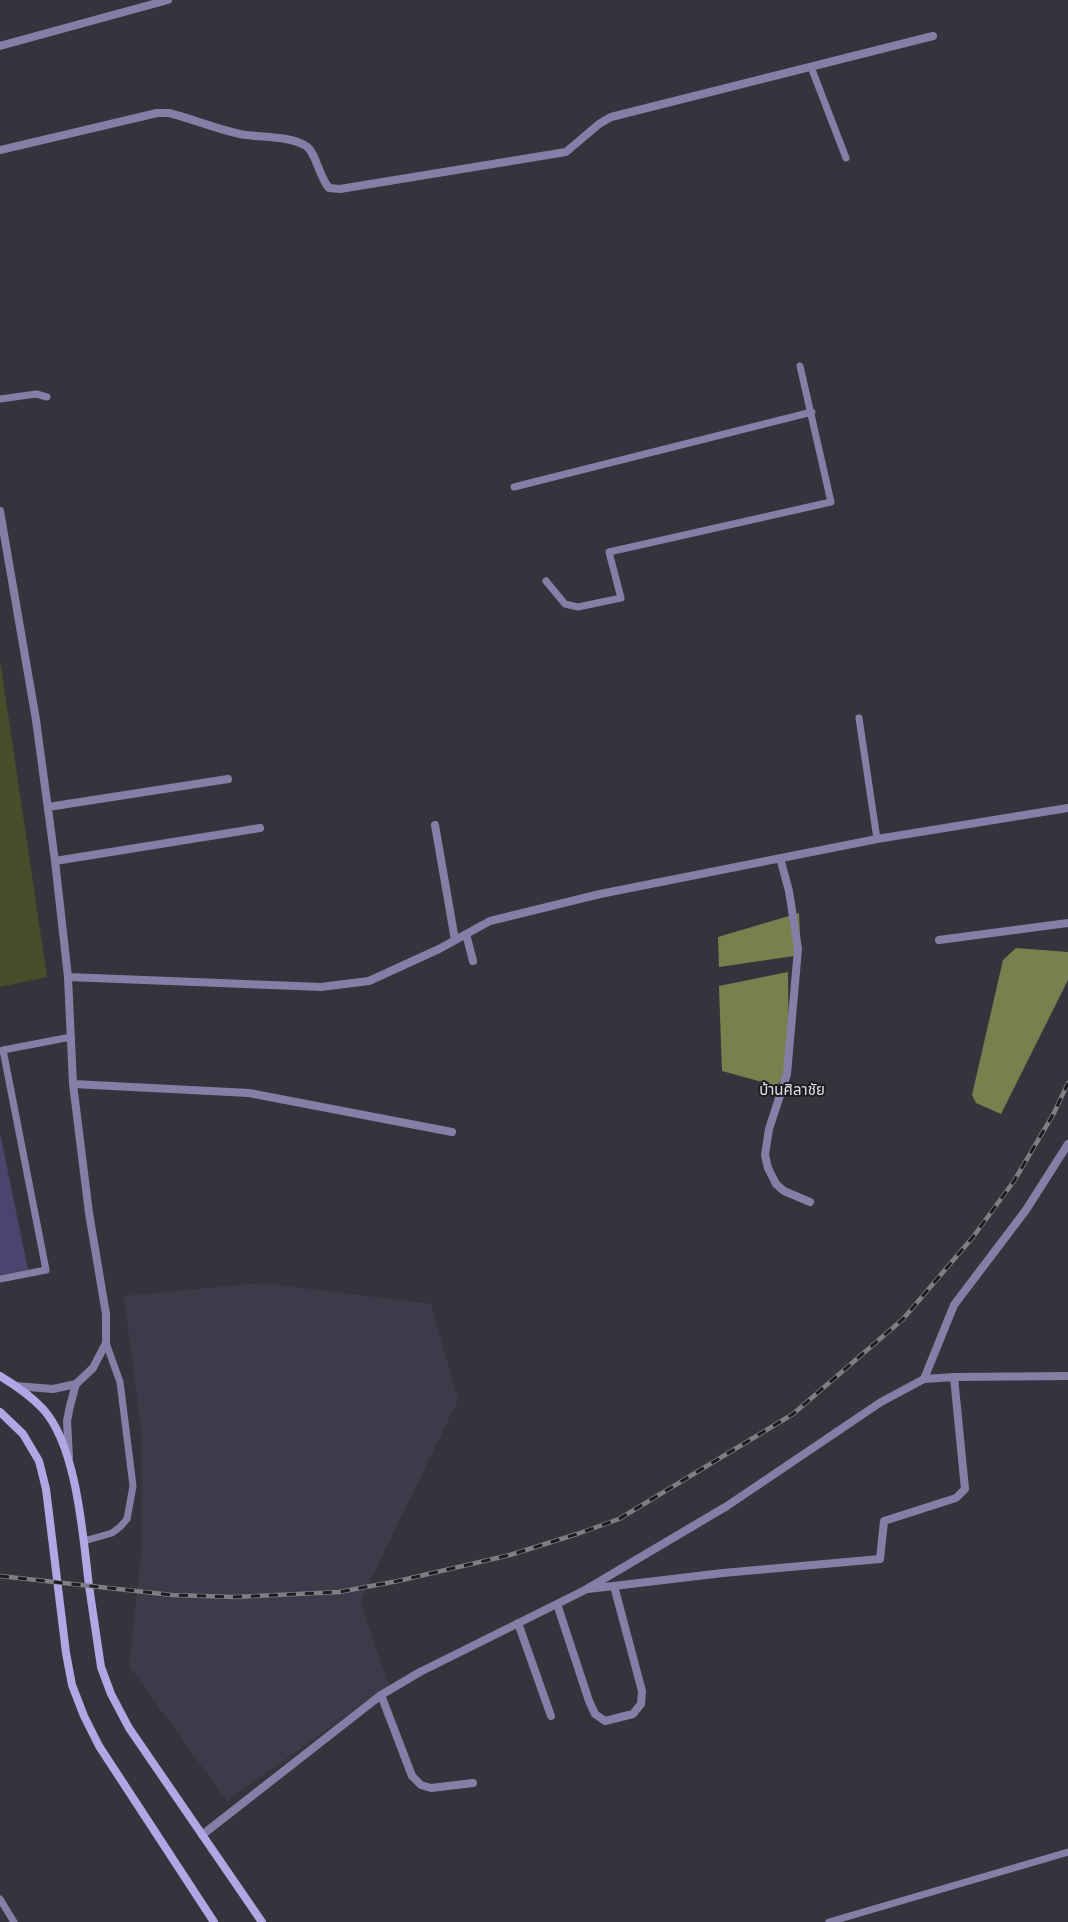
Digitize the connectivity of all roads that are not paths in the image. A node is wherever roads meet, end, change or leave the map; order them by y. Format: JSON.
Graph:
{"nodes":[{"id":1,"x":168,"y":0,"type":"edge"},
{"id":2,"x":933,"y":36,"type":"dead end"},
{"id":3,"x":0,"y":46,"type":"edge"},
{"id":4,"x":811,"y":67,"type":"junction"},
{"id":5,"x":0,"y":150,"type":"edge"},
{"id":6,"x":846,"y":158,"type":"dead end"},
{"id":7,"x":800,"y":366,"type":"dead end"},
{"id":8,"x":47,"y":397,"type":"dead end"},
{"id":9,"x":0,"y":399,"type":"edge"},
{"id":10,"x":812,"y":412,"type":"junction"},
{"id":11,"x":514,"y":487,"type":"dead end"},
{"id":12,"x":0,"y":511,"type":"edge"},
{"id":13,"x":546,"y":581,"type":"dead end"},
{"id":14,"x":859,"y":718,"type":"dead end"},
{"id":15,"x":228,"y":779,"type":"dead end"},
{"id":16,"x":48,"y":807,"type":"junction"},
{"id":17,"x":1068,"y":808,"type":"edge"},
{"id":18,"x":435,"y":825,"type":"dead end"},
{"id":19,"x":260,"y":828,"type":"dead end"},
{"id":20,"x":877,"y":839,"type":"junction"},
{"id":21,"x":780,"y":858,"type":"junction"},
{"id":22,"x":55,"y":861,"type":"junction"},
{"id":23,"x":1068,"y":923,"type":"edge"},
{"id":24,"x":466,"y":934,"type":"junction"},
{"id":25,"x":455,"y":940,"type":"junction"},
{"id":26,"x":939,"y":940,"type":"dead end"},
{"id":27,"x":473,"y":961,"type":"dead end"},
{"id":28,"x":68,"y":977,"type":"junction"},
{"id":29,"x":71,"y":1037,"type":"junction"},
{"id":30,"x":73,"y":1084,"type":"junction"},
{"id":31,"x":452,"y":1132,"type":"dead end"},
{"id":32,"x":1068,"y":1144,"type":"edge"},
{"id":33,"x":810,"y":1202,"type":"dead end"},
{"id":34,"x":0,"y":1278,"type":"edge"},
{"id":35,"x":106,"y":1343,"type":"junction"},
{"id":36,"x":0,"y":1376,"type":"edge"},
{"id":37,"x":1068,"y":1376,"type":"edge"},
{"id":38,"x":954,"y":1377,"type":"junction"},
{"id":39,"x":924,"y":1380,"type":"junction"},
{"id":40,"x":76,"y":1384,"type":"junction"},
{"id":41,"x":16,"y":1386,"type":"junction"},
{"id":42,"x":0,"y":1412,"type":"edge"},
{"id":43,"x":69,"y":1460,"type":"junction"},
{"id":44,"x":84,"y":1541,"type":"junction"},
{"id":45,"x":614,"y":1586,"type":"junction"},
{"id":46,"x":585,"y":1590,"type":"junction"},
{"id":47,"x":557,"y":1604,"type":"junction"},
{"id":48,"x":518,"y":1623,"type":"junction"},
{"id":49,"x":381,"y":1696,"type":"junction"},
{"id":50,"x":552,"y":1716,"type":"dead end"},
{"id":51,"x":473,"y":1784,"type":"dead end"},
{"id":52,"x":202,"y":1836,"type":"junction"},
{"id":53,"x":1068,"y":1852,"type":"edge"},
{"id":54,"x":0,"y":1899,"type":"edge"},
{"id":55,"x":11,"y":1921,"type":"edge"},
{"id":56,"x":214,"y":1922,"type":"edge"},
{"id":57,"x":262,"y":1922,"type":"edge"},
{"id":58,"x":829,"y":1922,"type":"edge"}],
"edges":[{"from":1,"to":3,"type":"street"},
{"from":2,"to":4,"type":"street"},
{"from":4,"to":5,"type":"street"},
{"from":4,"to":6,"type":"lane"},
{"from":7,"to":10,"type":"lane"},
{"from":8,"to":9,"type":"lane"},
{"from":10,"to":11,"type":"lane"},
{"from":10,"to":13,"type":"lane"},
{"from":12,"to":16,"type":"street"},
{"from":14,"to":20,"type":"lane"},
{"from":15,"to":16,"type":"street"},
{"from":16,"to":22,"type":"street"},
{"from":17,"to":20,"type":"street"},
{"from":18,"to":25,"type":"street"},
{"from":19,"to":22,"type":"street"},
{"from":20,"to":21,"type":"street"},
{"from":21,"to":24,"type":"street"},
{"from":21,"to":33,"type":"street"},
{"from":22,"to":28,"type":"street"},
{"from":23,"to":26,"type":"street"},
{"from":24,"to":25,"type":"street"},
{"from":24,"to":27,"type":"street"},
{"from":25,"to":28,"type":"street"},
{"from":28,"to":29,"type":"street"},
{"from":29,"to":30,"type":"street"},
{"from":29,"to":34,"type":"lane"},
{"from":30,"to":31,"type":"street"},
{"from":30,"to":35,"type":"street"},
{"from":32,"to":39,"type":"street"},
{"from":35,"to":40,"type":"street"},
{"from":35,"to":44,"type":"lane"},
{"from":36,"to":41,"type":"main road"},
{"from":37,"to":38,"type":"street"},
{"from":38,"to":39,"type":"street"},
{"from":38,"to":45,"type":"street"},
{"from":39,"to":46,"type":"street"},
{"from":40,"to":41,"type":"street"},
{"from":40,"to":43,"type":"street"},
{"from":41,"to":43,"type":"main road"},
{"from":42,"to":56,"type":"main road"},
{"from":43,"to":44,"type":"main road"},
{"from":44,"to":52,"type":"main road"},
{"from":45,"to":46,"type":"street"},
{"from":45,"to":47,"type":"street"},
{"from":46,"to":47,"type":"street"},
{"from":47,"to":48,"type":"street"},
{"from":48,"to":49,"type":"street"},
{"from":48,"to":50,"type":"street"},
{"from":49,"to":51,"type":"street"},
{"from":49,"to":52,"type":"street"},
{"from":52,"to":57,"type":"main road"},
{"from":53,"to":58,"type":"lane"},
{"from":54,"to":55,"type":"lane"}]}
